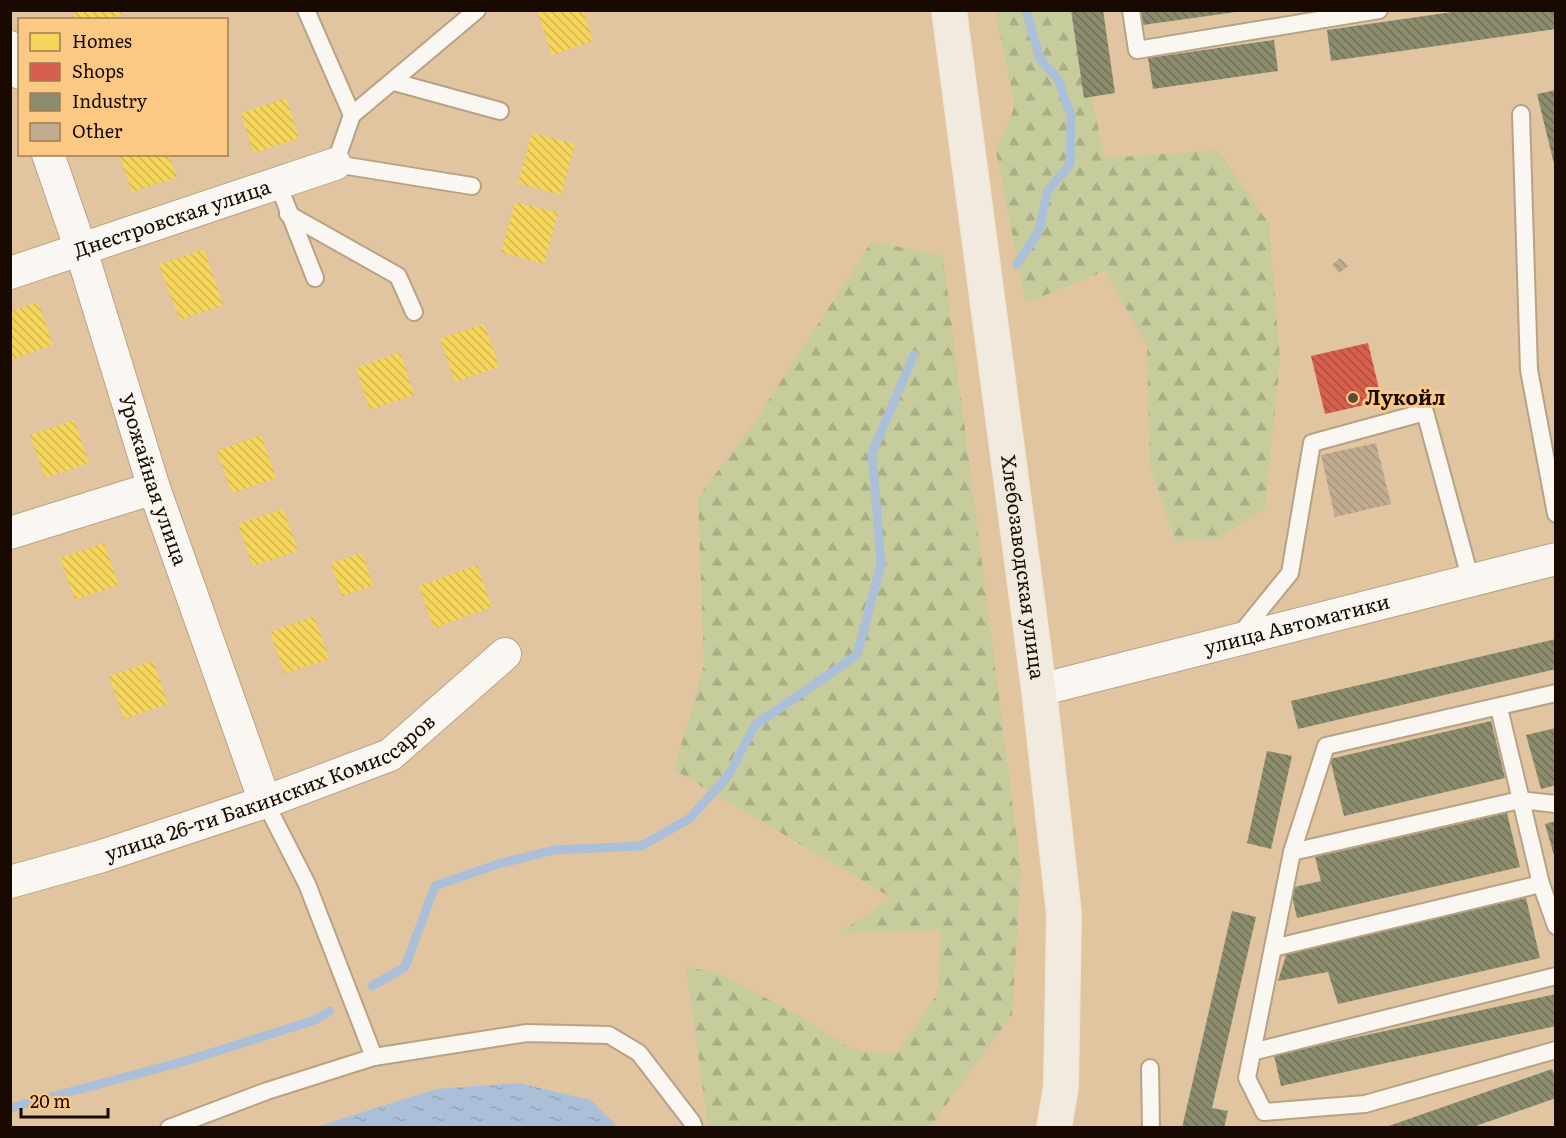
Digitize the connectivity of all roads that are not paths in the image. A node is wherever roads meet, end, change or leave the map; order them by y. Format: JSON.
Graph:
{"nodes":[{"id":1,"x":306,"y":10,"type":"edge"},
{"id":2,"x":477,"y":10,"type":"edge"},
{"id":3,"x":948,"y":10,"type":"edge"},
{"id":4,"x":1131,"y":10,"type":"edge"},
{"id":5,"x":1379,"y":10,"type":"edge"},
{"id":6,"x":1323,"y":15,"type":"edge"},
{"id":7,"x":10,"y":47,"type":"edge"},
{"id":8,"x":18,"y":68,"type":"edge"},
{"id":9,"x":394,"y":82,"type":"junction"},
{"id":10,"x":500,"y":111,"type":"dead end"},
{"id":11,"x":1521,"y":114,"type":"dead end"},
{"id":12,"x":352,"y":115,"type":"junction"},
{"id":13,"x":49,"y":156,"type":"edge"},
{"id":14,"x":335,"y":165,"type":"junction"},
{"id":15,"x":278,"y":183,"type":"junction"},
{"id":16,"x":472,"y":186,"type":"dead end"},
{"id":17,"x":288,"y":214,"type":"junction"},
{"id":18,"x":81,"y":250,"type":"junction"},
{"id":19,"x":10,"y":273,"type":"edge"},
{"id":20,"x":315,"y":278,"type":"dead end"},
{"id":21,"x":414,"y":312,"type":"dead end"},
{"id":22,"x":154,"y":488,"type":"junction"},
{"id":23,"x":1556,"y":514,"type":"edge"},
{"id":24,"x":10,"y":533,"type":"edge"},
{"id":25,"x":1556,"y":559,"type":"edge"},
{"id":26,"x":1471,"y":581,"type":"junction"},
{"id":27,"x":1234,"y":641,"type":"junction"},
{"id":28,"x":505,"y":654,"type":"dead end"},
{"id":29,"x":1039,"y":690,"type":"junction"},
{"id":30,"x":1556,"y":693,"type":"edge"},
{"id":31,"x":1499,"y":708,"type":"junction"},
{"id":32,"x":1520,"y":800,"type":"junction"},
{"id":33,"x":265,"y":802,"type":"junction"},
{"id":34,"x":1556,"y":804,"type":"edge"},
{"id":35,"x":1292,"y":852,"type":"junction"},
{"id":36,"x":10,"y":882,"type":"edge"},
{"id":37,"x":1541,"y":884,"type":"junction"},
{"id":38,"x":1552,"y":904,"type":"edge"},
{"id":39,"x":1556,"y":926,"type":"edge"},
{"id":40,"x":1273,"y":948,"type":"junction"},
{"id":41,"x":1556,"y":976,"type":"edge"},
{"id":42,"x":1556,"y":1050,"type":"edge"},
{"id":43,"x":1252,"y":1052,"type":"junction"},
{"id":44,"x":374,"y":1057,"type":"junction"},
{"id":45,"x":1150,"y":1068,"type":"dead end"},
{"id":46,"x":169,"y":1128,"type":"edge"},
{"id":47,"x":694,"y":1128,"type":"edge"},
{"id":48,"x":1054,"y":1128,"type":"edge"},
{"id":49,"x":1151,"y":1128,"type":"edge"}],
"edges":[{"from":1,"to":12,"type":"lane"},
{"from":2,"to":9,"type":"lane"},
{"from":3,"to":29,"type":"main road","name":"Хлебозаводская улица"},
{"from":4,"to":6,"type":"lane"},
{"from":5,"to":6,"type":"lane"},
{"from":7,"to":8,"type":"street"},
{"from":9,"to":10,"type":"lane"},
{"from":9,"to":12,"type":"lane"},
{"from":11,"to":23,"type":"lane"},
{"from":12,"to":14,"type":"lane"},
{"from":13,"to":18,"type":"street","name":"Урожайная улица"},
{"from":14,"to":15,"type":"street","name":"Днестровская улица"},
{"from":14,"to":16,"type":"lane"},
{"from":15,"to":17,"type":"lane"},
{"from":15,"to":18,"type":"street","name":"Днестровская улица"},
{"from":17,"to":20,"type":"lane"},
{"from":17,"to":21,"type":"lane"},
{"from":18,"to":19,"type":"street","name":"Днестровская улица"},
{"from":18,"to":22,"type":"street","name":"Урожайная улица"},
{"from":22,"to":24,"type":"street"},
{"from":22,"to":33,"type":"street","name":"Урожайная улица"},
{"from":25,"to":26,"type":"street","name":"улица Автоматики"},
{"from":26,"to":27,"type":"street","name":"улица Автоматики"},
{"from":26,"to":27,"type":"lane"},
{"from":27,"to":29,"type":"street","name":"улица Автоматики"},
{"from":28,"to":33,"type":"street","name":"улица 26-ти Бакинских Комиссаров"},
{"from":29,"to":48,"type":"main road","name":"Хлебозаводская улица"},
{"from":30,"to":31,"type":"lane"},
{"from":31,"to":32,"type":"lane"},
{"from":31,"to":35,"type":"lane"},
{"from":32,"to":34,"type":"lane"},
{"from":32,"to":35,"type":"lane"},
{"from":32,"to":37,"type":"lane"},
{"from":33,"to":36,"type":"street","name":"улица 26-ти Бакинских Комиссаров"},
{"from":33,"to":44,"type":"lane"},
{"from":35,"to":40,"type":"lane"},
{"from":37,"to":38,"type":"lane"},
{"from":37,"to":40,"type":"lane"},
{"from":38,"to":39,"type":"lane"},
{"from":40,"to":43,"type":"lane"},
{"from":41,"to":43,"type":"lane"},
{"from":42,"to":43,"type":"lane"},
{"from":44,"to":46,"type":"lane"},
{"from":44,"to":47,"type":"lane"},
{"from":45,"to":49,"type":"lane"}]}
